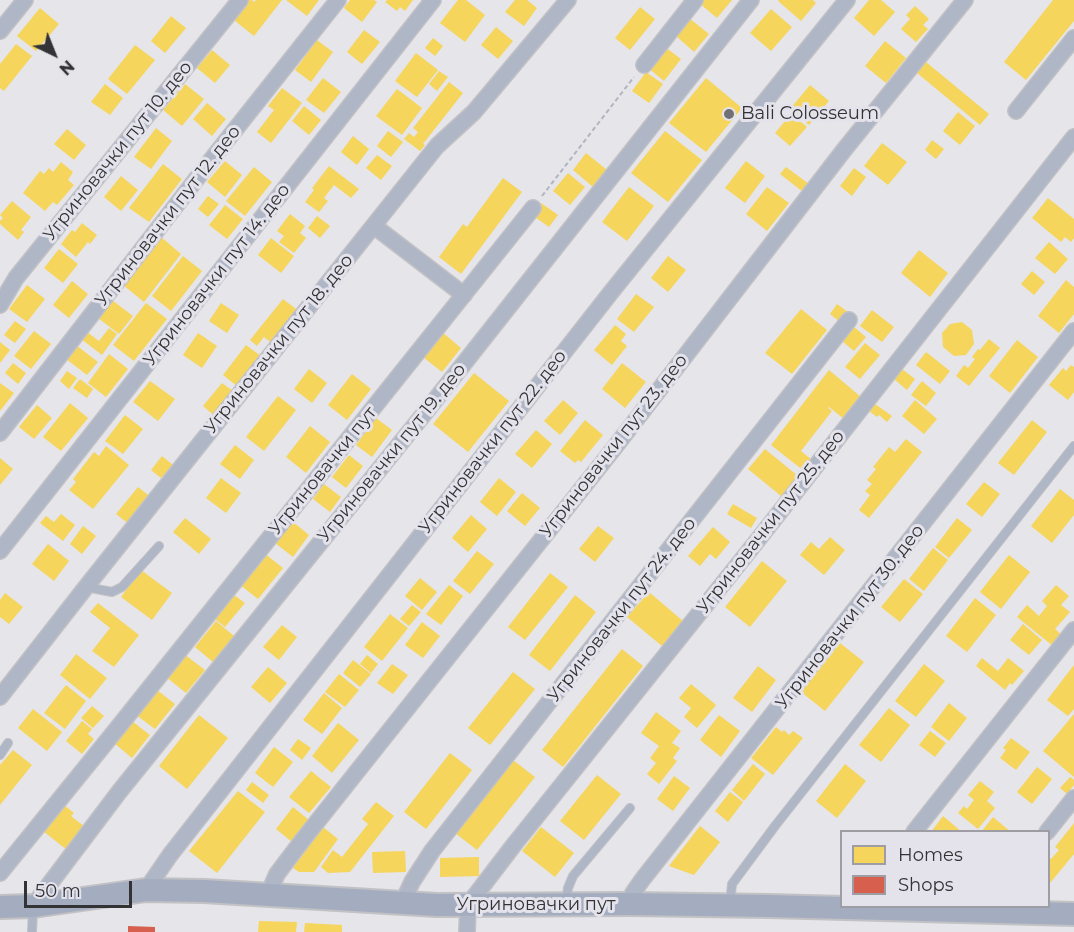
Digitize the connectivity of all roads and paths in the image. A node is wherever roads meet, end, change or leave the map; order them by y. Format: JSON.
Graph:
{"nodes":[{"id":1,"x":25,"y":0,"type":"edge"},
{"id":2,"x":240,"y":0,"type":"edge"},
{"id":3,"x":338,"y":0,"type":"edge"},
{"id":4,"x":433,"y":0,"type":"edge"},
{"id":5,"x":568,"y":0,"type":"edge"},
{"id":6,"x":695,"y":0,"type":"edge"},
{"id":7,"x":751,"y":0,"type":"edge"},
{"id":8,"x":848,"y":0,"type":"edge"},
{"id":9,"x":965,"y":0,"type":"edge"},
{"id":10,"x":0,"y":31,"type":"edge"},
{"id":11,"x":1074,"y":38,"type":"edge"},
{"id":12,"x":644,"y":65,"type":"joint"},
{"id":13,"x":1016,"y":111,"type":"dead end"},
{"id":14,"x":1074,"y":137,"type":"edge"},
{"id":15,"x":533,"y":208,"type":"joint"},
{"id":16,"x":374,"y":226,"type":"junction"},
{"id":17,"x":464,"y":295,"type":"junction"},
{"id":18,"x":0,"y":305,"type":"edge"},
{"id":19,"x":849,"y":320,"type":"dead end"},
{"id":20,"x":1074,"y":331,"type":"edge"},
{"id":21,"x":0,"y":433,"type":"edge"},
{"id":22,"x":1074,"y":446,"type":"edge"},
{"id":23,"x":159,"y":546,"type":"dead end"},
{"id":24,"x":0,"y":550,"type":"edge"},
{"id":25,"x":86,"y":587,"type":"junction"},
{"id":26,"x":1074,"y":630,"type":"edge"},
{"id":27,"x":0,"y":697,"type":"edge"},
{"id":28,"x":8,"y":743,"type":"dead end"},
{"id":29,"x":0,"y":755,"type":"edge"},
{"id":30,"x":1074,"y":798,"type":"edge"},
{"id":31,"x":630,"y":808,"type":"dead end"},
{"id":32,"x":915,"y":830,"type":"edge"},
{"id":33,"x":1048,"y":830,"type":"edge"},
{"id":34,"x":0,"y":873,"type":"edge"},
{"id":35,"x":146,"y":890,"type":"junction"},
{"id":36,"x":270,"y":895,"type":"junction"},
{"id":37,"x":402,"y":904,"type":"junction"},
{"id":38,"x":629,"y":904,"type":"junction"},
{"id":39,"x":468,"y":905,"type":"junction"},
{"id":40,"x":566,"y":905,"type":"junction"},
{"id":41,"x":730,"y":905,"type":"junction"},
{"id":42,"x":33,"y":906,"type":"junction"},
{"id":43,"x":840,"y":907,"type":"edge"},
{"id":44,"x":0,"y":908,"type":"edge"},
{"id":45,"x":930,"y":908,"type":"edge"},
{"id":46,"x":995,"y":909,"type":"edge"},
{"id":47,"x":1074,"y":914,"type":"edge"},
{"id":48,"x":32,"y":932,"type":"edge"},
{"id":49,"x":467,"y":932,"type":"edge"}],
"edges":[{"from":1,"to":10,"type":"street"},
{"from":2,"to":18,"type":"street","name":"Угриновачки пут 10. део"},
{"from":3,"to":21,"type":"street","name":"Угриновачки пут 12. део"},
{"from":4,"to":24,"type":"street","name":"Угриновачки пут 14. део"},
{"from":5,"to":16,"type":"street","name":"Угриновачки пут 18. део"},
{"from":6,"to":12,"type":"street"},
{"from":7,"to":42,"type":"street","name":"Угриновачки пут 19. део"},
{"from":8,"to":35,"type":"street","name":"Угриновачки пут 22. део"},
{"from":9,"to":36,"type":"street","name":"Угриновачки пут 23. део"},
{"from":11,"to":13,"type":"street"},
{"from":12,"to":15,"type":"path"},
{"from":14,"to":39,"type":"street","name":"Угриновачки пут 25. део"},
{"from":15,"to":17,"type":"street","name":"Угриновачки пут"},
{"from":16,"to":17,"type":"street"},
{"from":16,"to":25,"type":"street","name":"Угриновачки пут 18. део"},
{"from":17,"to":34,"type":"street","name":"Угриновачки пут"},
{"from":19,"to":37,"type":"street","name":"Угриновачки пут 24. део"},
{"from":20,"to":38,"type":"street","name":"Угриновачки пут 30. део"},
{"from":22,"to":41,"type":"lane"},
{"from":23,"to":25,"type":"lane"},
{"from":25,"to":27,"type":"street","name":"Угриновачки пут 18. део"},
{"from":26,"to":32,"type":"street"},
{"from":28,"to":29,"type":"lane"},
{"from":30,"to":33,"type":"street"},
{"from":31,"to":40,"type":"lane"},
{"from":35,"to":36,"type":"street","name":"Угриновачки пут"},
{"from":35,"to":42,"type":"street","name":"Угриновачки пут"},
{"from":36,"to":37,"type":"street","name":"Угриновачки пут"},
{"from":37,"to":39,"type":"street","name":"Угриновачки пут"},
{"from":38,"to":40,"type":"street","name":"Угриновачки пут"},
{"from":38,"to":41,"type":"street","name":"Угриновачки пут"},
{"from":39,"to":40,"type":"street","name":"Угриновачки пут"},
{"from":39,"to":49,"type":"street"},
{"from":41,"to":43,"type":"street","name":"Угриновачки пут"},
{"from":42,"to":44,"type":"street","name":"Угриновачки пут"},
{"from":42,"to":48,"type":"lane"},
{"from":45,"to":46,"type":"street","name":"Угриновачки пут"},
{"from":46,"to":47,"type":"street","name":"Угриновачки пут"}]}
